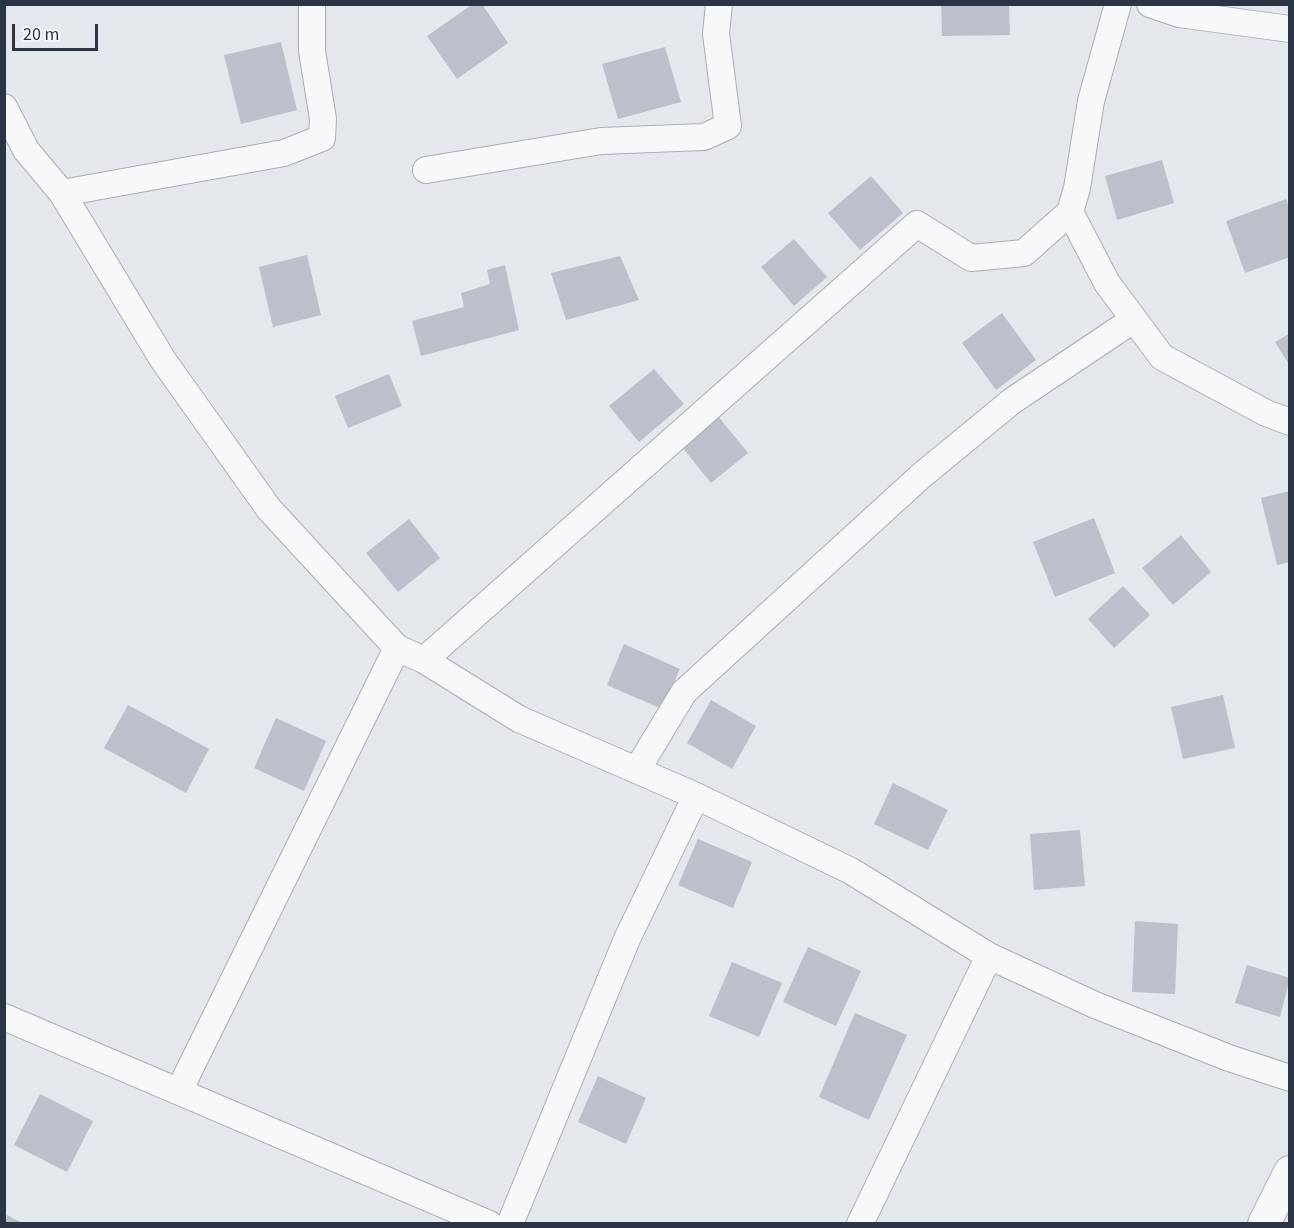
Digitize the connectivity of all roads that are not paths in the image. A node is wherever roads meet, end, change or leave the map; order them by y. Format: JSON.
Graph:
{"nodes":[{"id":1,"x":312,"y":4,"type":"edge"},
{"id":2,"x":719,"y":4,"type":"edge"},
{"id":3,"x":1118,"y":4,"type":"edge"},
{"id":4,"x":1150,"y":4,"type":"edge"},
{"id":5,"x":1290,"y":28,"type":"edge"},
{"id":6,"x":4,"y":107,"type":"edge"},
{"id":7,"x":426,"y":170,"type":"dead end"},
{"id":8,"x":62,"y":193,"type":"junction"},
{"id":9,"x":1070,"y":212,"type":"junction"},
{"id":10,"x":1133,"y":320,"type":"junction"},
{"id":11,"x":1290,"y":422,"type":"edge"},
{"id":12,"x":397,"y":648,"type":"junction"},
{"id":13,"x":423,"y":660,"type":"junction"},
{"id":14,"x":637,"y":770,"type":"junction"},
{"id":15,"x":696,"y":796,"type":"junction"},
{"id":16,"x":989,"y":956,"type":"junction"},
{"id":17,"x":4,"y":1017,"type":"edge"},
{"id":18,"x":1290,"y":1078,"type":"edge"},
{"id":19,"x":179,"y":1091,"type":"junction"},
{"id":20,"x":1290,"y":1172,"type":"edge"},
{"id":21,"x":461,"y":1218,"type":"edge"},
{"id":22,"x":489,"y":1224,"type":"edge"},
{"id":23,"x":510,"y":1224,"type":"edge"},
{"id":24,"x":860,"y":1224,"type":"edge"},
{"id":25,"x":1264,"y":1224,"type":"edge"}],
"edges":[{"from":1,"to":8,"type":"street"},
{"from":2,"to":7,"type":"street"},
{"from":3,"to":9,"type":"street"},
{"from":4,"to":5,"type":"street"},
{"from":6,"to":8,"type":"street"},
{"from":8,"to":12,"type":"street"},
{"from":9,"to":10,"type":"street"},
{"from":9,"to":13,"type":"street"},
{"from":10,"to":11,"type":"street"},
{"from":10,"to":14,"type":"street"},
{"from":12,"to":13,"type":"street"},
{"from":12,"to":19,"type":"street"},
{"from":13,"to":14,"type":"street"},
{"from":14,"to":15,"type":"street"},
{"from":15,"to":16,"type":"street"},
{"from":15,"to":23,"type":"street"},
{"from":16,"to":18,"type":"street"},
{"from":16,"to":24,"type":"street"},
{"from":17,"to":19,"type":"street"},
{"from":19,"to":21,"type":"street"},
{"from":20,"to":25,"type":"street"},
{"from":21,"to":22,"type":"street"}]}
